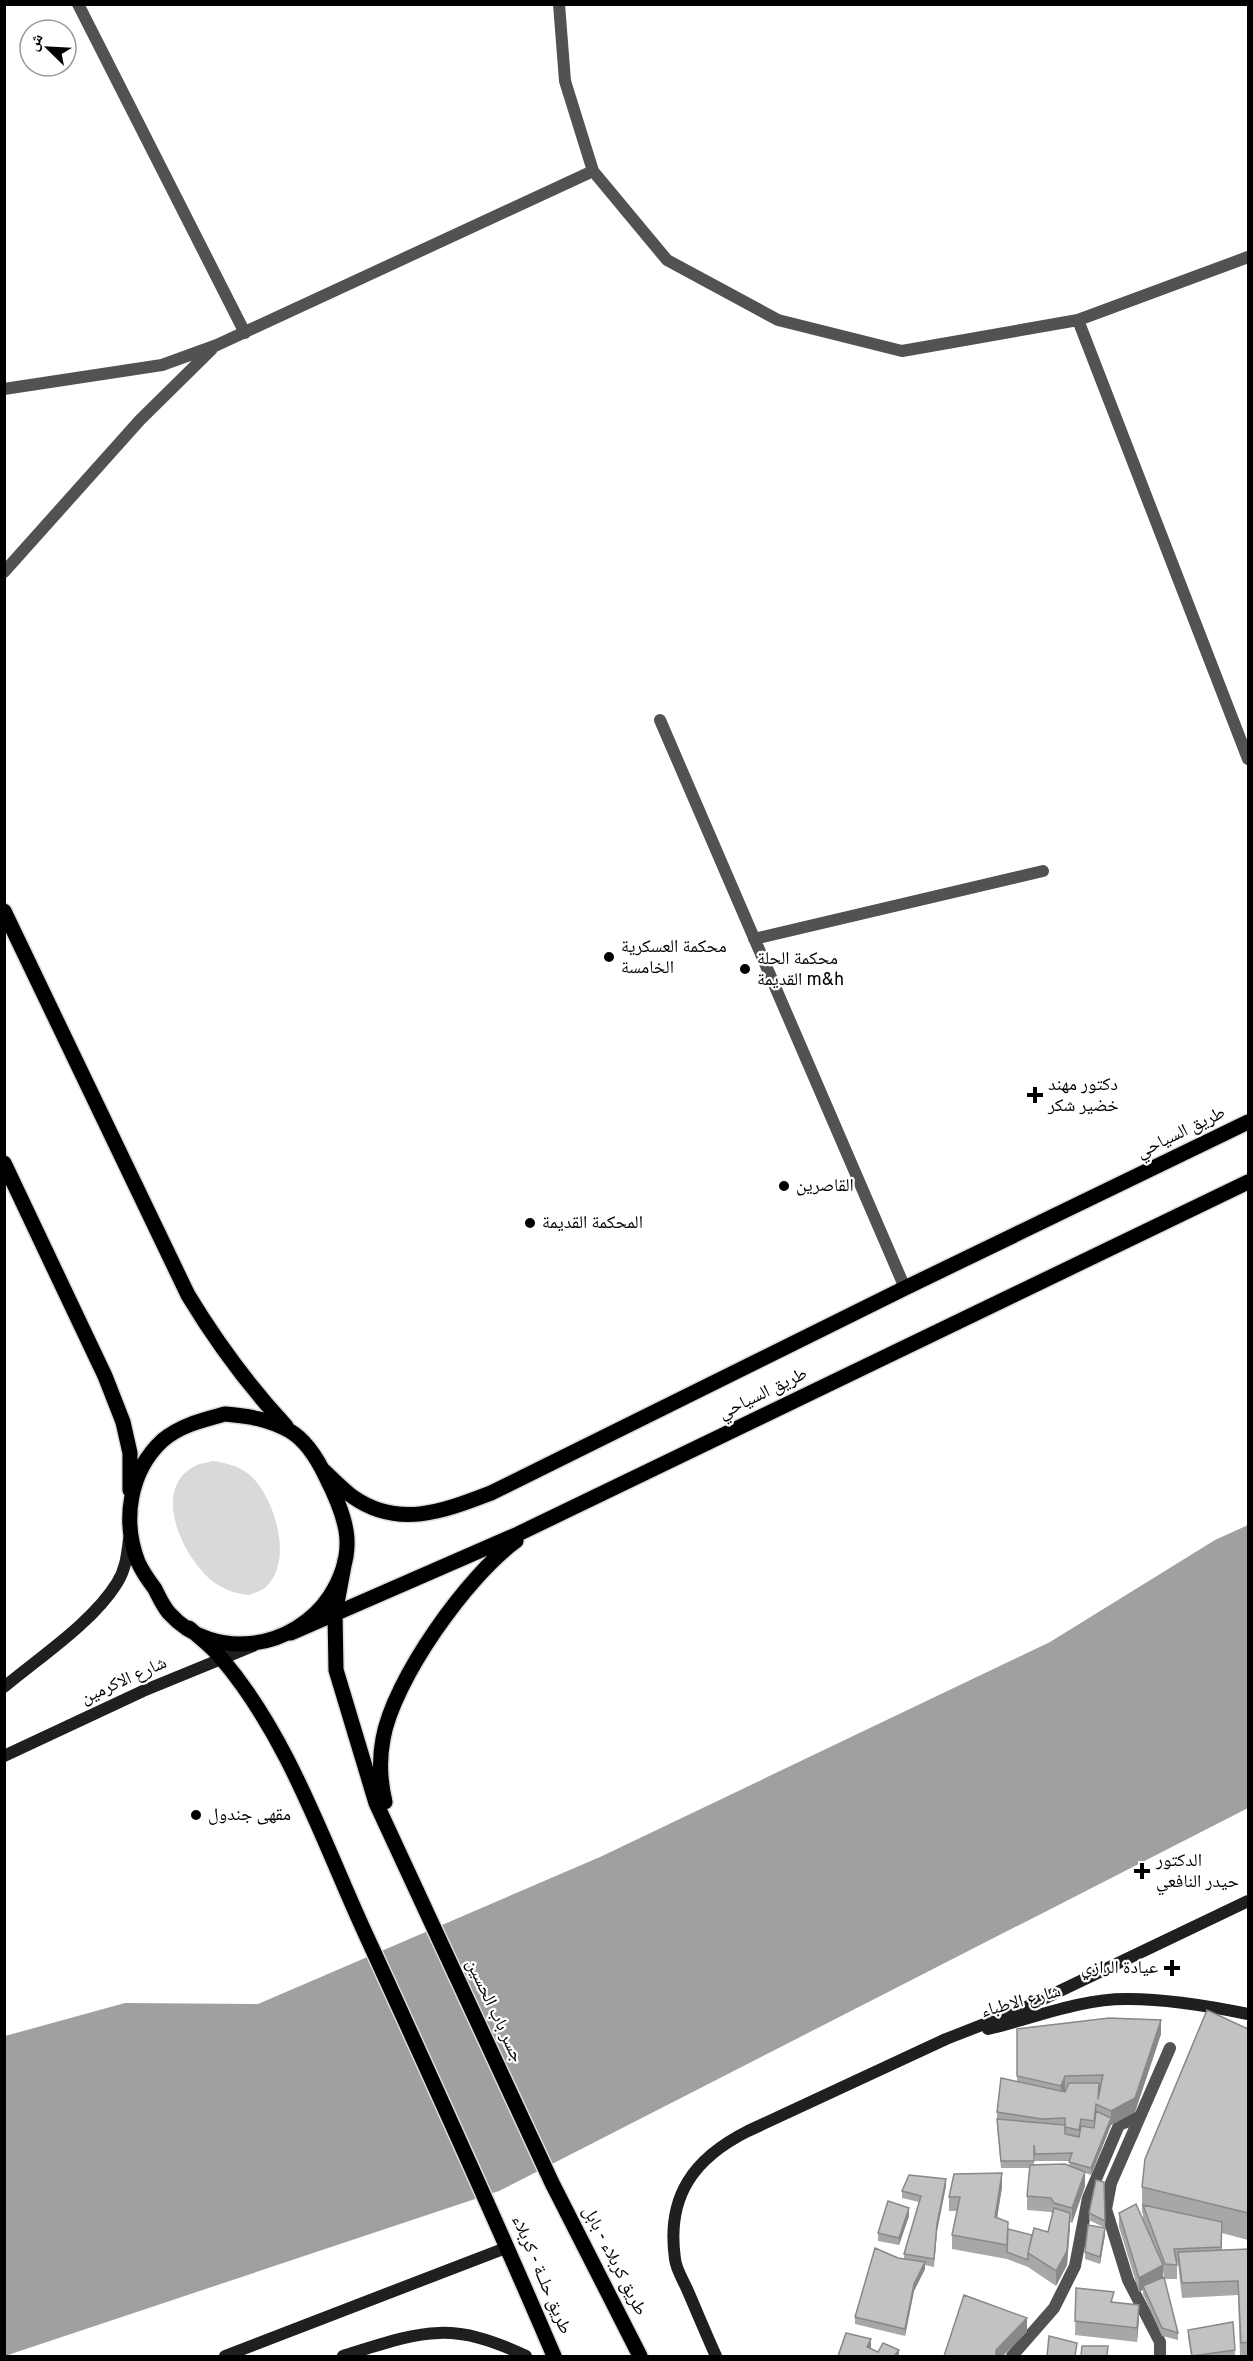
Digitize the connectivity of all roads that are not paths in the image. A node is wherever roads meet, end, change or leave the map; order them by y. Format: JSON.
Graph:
{"nodes":[{"id":1,"x":78,"y":4,"type":"edge"},
{"id":2,"x":559,"y":4,"type":"edge"},
{"id":3,"x":593,"y":171,"type":"junction"},
{"id":4,"x":1248,"y":258,"type":"edge"},
{"id":5,"x":1078,"y":320,"type":"junction"},
{"id":6,"x":245,"y":333,"type":"junction"},
{"id":7,"x":217,"y":345,"type":"junction"},
{"id":8,"x":4,"y":388,"type":"edge"},
{"id":9,"x":4,"y":572,"type":"edge"},
{"id":10,"x":660,"y":720,"type":"dead end"},
{"id":11,"x":1248,"y":759,"type":"edge"},
{"id":12,"x":1043,"y":871,"type":"dead end"},
{"id":13,"x":4,"y":911,"type":"edge"},
{"id":14,"x":754,"y":939,"type":"junction"},
{"id":15,"x":1248,"y":1122,"type":"edge"},
{"id":16,"x":4,"y":1163,"type":"edge"},
{"id":17,"x":1248,"y":1182,"type":"edge"},
{"id":18,"x":905,"y":1288,"type":"junction"},
{"id":19,"x":292,"y":1432,"type":"junction"},
{"id":20,"x":322,"y":1468,"type":"junction"},
{"id":21,"x":130,"y":1498,"type":"junction"},
{"id":22,"x":548,"y":1519,"type":"junction"},
{"id":23,"x":130,"y":1531,"type":"junction"},
{"id":24,"x":345,"y":1560,"type":"junction"},
{"id":25,"x":335,"y":1614,"type":"junction"},
{"id":26,"x":189,"y":1628,"type":"junction"},
{"id":27,"x":291,"y":1633,"type":"junction"},
{"id":28,"x":260,"y":1643,"type":"junction"},
{"id":29,"x":222,"y":1658,"type":"junction"},
{"id":30,"x":4,"y":1686,"type":"edge"},
{"id":31,"x":4,"y":1756,"type":"edge"},
{"id":32,"x":397,"y":1849,"type":"junction"},
{"id":33,"x":1248,"y":1901,"type":"edge"},
{"id":34,"x":1248,"y":2014,"type":"edge"},
{"id":35,"x":946,"y":2039,"type":"junction"},
{"id":36,"x":1170,"y":2048,"type":"dead end"},
{"id":37,"x":1138,"y":2117,"type":"junction"},
{"id":38,"x":552,"y":2183,"type":"joint"},
{"id":39,"x":508,"y":2247,"type":"junction"},
{"id":40,"x":225,"y":2356,"type":"edge"},
{"id":41,"x":343,"y":2356,"type":"edge"},
{"id":42,"x":526,"y":2356,"type":"edge"},
{"id":43,"x":554,"y":2356,"type":"edge"},
{"id":44,"x":640,"y":2356,"type":"edge"},
{"id":45,"x":716,"y":2356,"type":"edge"},
{"id":46,"x":1012,"y":2356,"type":"edge"},
{"id":47,"x":1160,"y":2356,"type":"edge"}],
"edges":[{"from":1,"to":6,"type":"street"},
{"from":2,"to":3,"type":"street"},
{"from":3,"to":5,"type":"street"},
{"from":3,"to":6,"type":"street"},
{"from":4,"to":5,"type":"street"},
{"from":5,"to":11,"type":"street"},
{"from":6,"to":7,"type":"street"},
{"from":7,"to":8,"type":"street"},
{"from":7,"to":9,"type":"street"},
{"from":10,"to":14,"type":"street"},
{"from":12,"to":14,"type":"street"},
{"from":13,"to":19,"type":"main road"},
{"from":14,"to":18,"type":"street"},
{"from":15,"to":18,"type":"main road","name":"طريق السياحي"},
{"from":16,"to":21,"type":"main road"},
{"from":17,"to":22,"type":"main road","name":"طريق السياحي"},
{"from":18,"to":20,"type":"main road","name":"طريق السياحي"},
{"from":19,"to":20,"type":"main road"},
{"from":19,"to":21,"type":"main road"},
{"from":20,"to":24,"type":"main road"},
{"from":21,"to":23,"type":"main road"},
{"from":22,"to":25,"type":"main road","name":"طريق السياحي"},
{"from":22,"to":32,"type":"main road"},
{"from":23,"to":26,"type":"main road"},
{"from":23,"to":30,"type":"street"},
{"from":24,"to":25,"type":"main road"},
{"from":24,"to":27,"type":"main road"},
{"from":25,"to":27,"type":"main road","name":"طريق السياحي"},
{"from":25,"to":32,"type":"main road"},
{"from":26,"to":28,"type":"main road"},
{"from":26,"to":29,"type":"main road"},
{"from":27,"to":28,"type":"main road"},
{"from":28,"to":29,"type":"street","name":"شارع الاكرمين"},
{"from":29,"to":31,"type":"street","name":"شارع الاكرمين"},
{"from":29,"to":39,"type":"main road","name":"طريق حلــة - كربلاء"},
{"from":32,"to":38,"type":"main road","name":"جسر باب الحسين"},
{"from":33,"to":35,"type":"street"},
{"from":34,"to":35,"type":"street","name":"شارع الاطباء"},
{"from":35,"to":45,"type":"street"},
{"from":36,"to":37,"type":"street"},
{"from":37,"to":46,"type":"street"},
{"from":37,"to":47,"type":"street"},
{"from":38,"to":44,"type":"main road","name":"طريق كربلاء - بابل"},
{"from":39,"to":40,"type":"street"},
{"from":39,"to":43,"type":"main road","name":"طريق حلــة - كربلاء"},
{"from":41,"to":42,"type":"street"}]}
